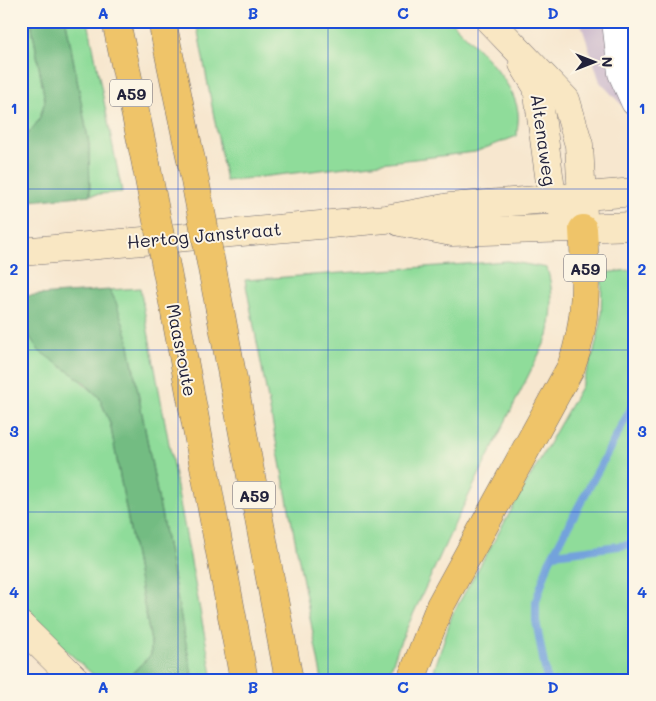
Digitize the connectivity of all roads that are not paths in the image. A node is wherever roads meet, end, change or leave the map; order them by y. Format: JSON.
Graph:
{"nodes":[{"id":1,"x":116,"y":21,"type":"edge"},
{"id":2,"x":162,"y":21,"type":"edge"},
{"id":3,"x":490,"y":21,"type":"edge"},
{"id":4,"x":616,"y":21,"type":"edge"},
{"id":5,"x":509,"y":41,"type":"junction"},
{"id":6,"x":635,"y":102,"type":"edge"},
{"id":7,"x":635,"y":192,"type":"edge"},
{"id":8,"x":583,"y":196,"type":"junction"},
{"id":9,"x":552,"y":198,"type":"junction"},
{"id":10,"x":386,"y":219,"type":"junction"},
{"id":11,"x":635,"y":226,"type":"edge"},
{"id":12,"x":583,"y":229,"type":"junction"},
{"id":13,"x":21,"y":252,"type":"edge"},
{"id":14,"x":21,"y":626,"type":"edge"},
{"id":15,"x":76,"y":680,"type":"edge"},
{"id":16,"x":244,"y":680,"type":"edge"},
{"id":17,"x":289,"y":680,"type":"edge"},
{"id":18,"x":411,"y":680,"type":"edge"}],
"edges":[{"from":1,"to":16,"type":"highway","name":"Maasroute","number":"A59","bridge":true},
{"from":2,"to":17,"type":"highway","number":"A59","bridge":true},
{"from":3,"to":5,"type":"main road","name":"Altenaweg"},
{"from":4,"to":6,"type":"street"},
{"from":5,"to":8,"type":"main road","name":"Altenaweg"},
{"from":5,"to":9,"type":"main road","name":"Altenaweg"},
{"from":7,"to":8,"type":"main road","name":"Hertog Janstraat"},
{"from":8,"to":9,"type":"main road","name":"Hertog Janstraat"},
{"from":8,"to":12,"type":"main road","name":"Altenaweg"},
{"from":9,"to":10,"type":"main road","name":"Hertog Janstraat"},
{"from":9,"to":12,"type":"main road","name":"Altenaweg"},
{"from":10,"to":12,"type":"main road","name":"Hertog Janstraat"},
{"from":10,"to":13,"type":"main road","name":"Hertog Janstraat"},
{"from":11,"to":12,"type":"main road","name":"Hertog Janstraat"},
{"from":12,"to":18,"type":"highway","number":"A59"},
{"from":14,"to":15,"type":"main road"}]}
